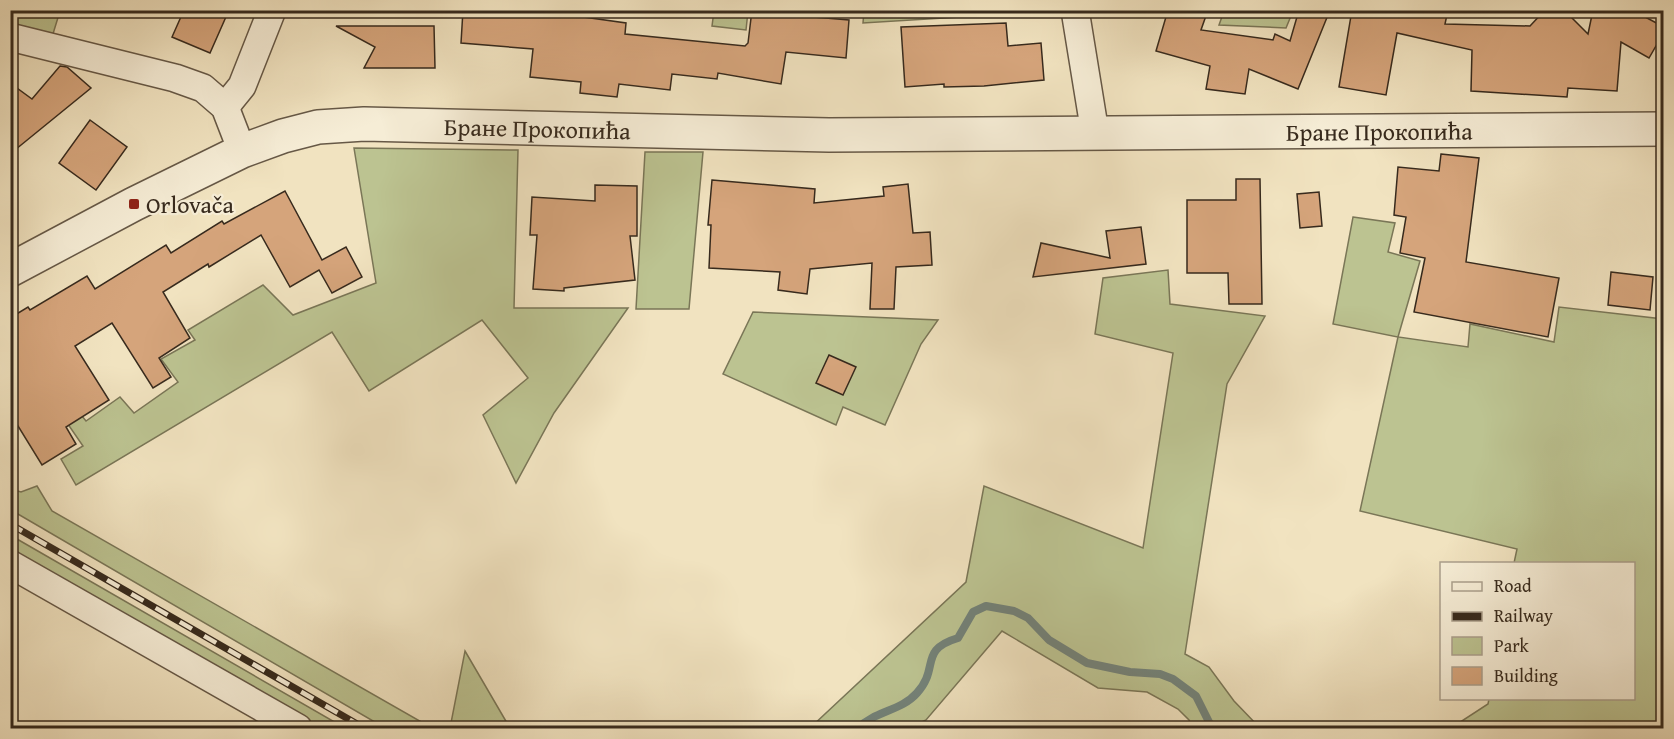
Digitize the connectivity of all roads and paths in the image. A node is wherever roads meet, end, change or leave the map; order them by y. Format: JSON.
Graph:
{"nodes":[{"id":1,"x":272,"y":10,"type":"edge"},
{"id":2,"x":1074,"y":10,"type":"edge"},
{"id":3,"x":10,"y":37,"type":"edge"},
{"id":4,"x":225,"y":107,"type":"junction"},
{"id":5,"x":1664,"y":129,"type":"edge"},
{"id":6,"x":1095,"y":133,"type":"junction"},
{"id":7,"x":242,"y":151,"type":"junction"},
{"id":8,"x":10,"y":270,"type":"edge"},
{"id":9,"x":10,"y":564,"type":"edge"},
{"id":10,"x":298,"y":729,"type":"edge"}],
"edges":[{"from":1,"to":4,"type":"street"},
{"from":2,"to":6,"type":"street"},
{"from":3,"to":4,"type":"street"},
{"from":4,"to":7,"type":"street"},
{"from":5,"to":6,"type":"street","name":"Бране Прокопића"},
{"from":6,"to":7,"type":"street","name":"Бране Прокопића"},
{"from":7,"to":8,"type":"street","name":"Бране Прокопића"},
{"from":9,"to":10,"type":"street"}]}
